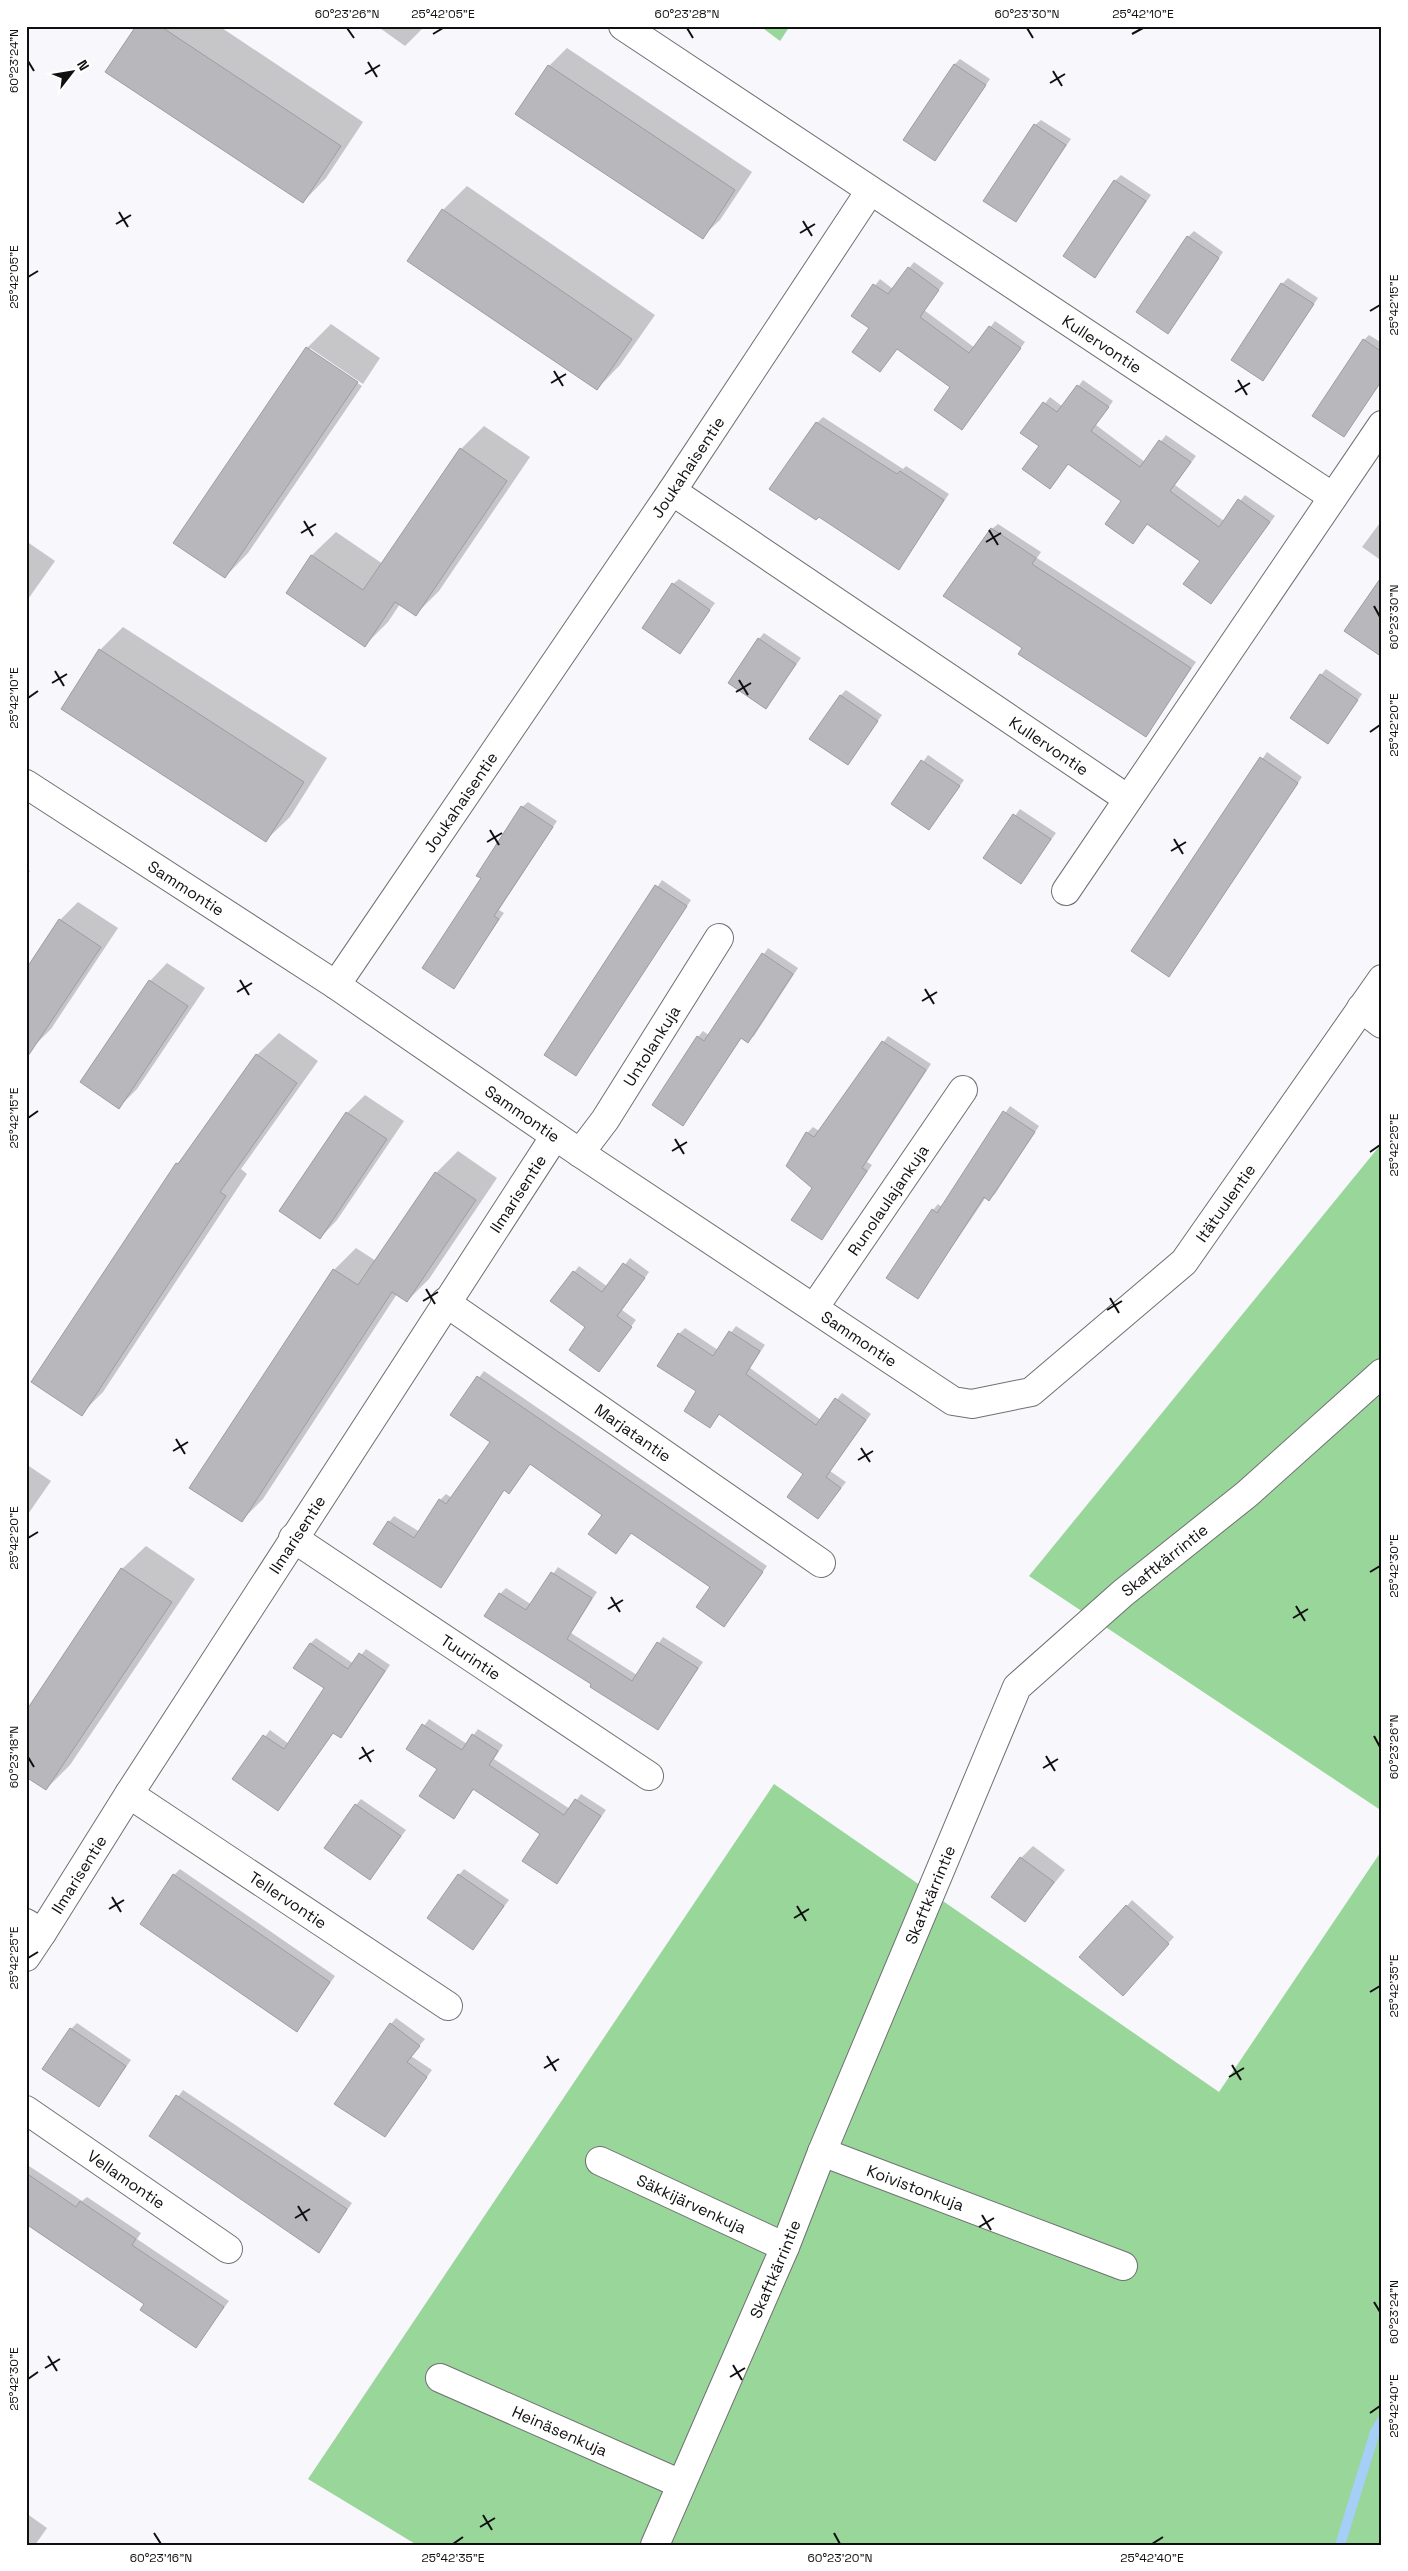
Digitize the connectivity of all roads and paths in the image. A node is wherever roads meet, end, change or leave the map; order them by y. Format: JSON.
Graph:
{"nodes":[{"id":1,"x":623,"y":26,"type":"edge"},
{"id":2,"x":870,"y":191,"type":"junction"},
{"id":3,"x":1382,"y":425,"type":"edge"},
{"id":4,"x":672,"y":491,"type":"junction"},
{"id":5,"x":1333,"y":497,"type":"junction"},
{"id":6,"x":26,"y":784,"type":"edge"},
{"id":7,"x":1128,"y":799,"type":"junction"},
{"id":8,"x":1066,"y":891,"type":"dead end"},
{"id":9,"x":719,"y":938,"type":"dead end"},
{"id":10,"x":1382,"y":979,"type":"edge"},
{"id":11,"x":336,"y":985,"type":"junction"},
{"id":12,"x":1371,"y":1016,"type":"edge"},
{"id":13,"x":963,"y":1090,"type":"dead end"},
{"id":14,"x":555,"y":1136,"type":"junction"},
{"id":15,"x":580,"y":1153,"type":"junction"},
{"id":16,"x":445,"y":1302,"type":"junction"},
{"id":17,"x":814,"y":1308,"type":"junction"},
{"id":18,"x":1382,"y":1373,"type":"edge"},
{"id":19,"x":1030,"y":1392,"type":"joint"},
{"id":20,"x":293,"y":1538,"type":"junction"},
{"id":21,"x":821,"y":1563,"type":"dead end"},
{"id":22,"x":649,"y":1776,"type":"dead end"},
{"id":23,"x":129,"y":1794,"type":"junction"},
{"id":24,"x":34,"y":1928,"type":"edge"},
{"id":25,"x":26,"y":1957,"type":"edge"},
{"id":26,"x":448,"y":2006,"type":"dead end"},
{"id":27,"x":26,"y":2110,"type":"edge"},
{"id":28,"x":822,"y":2152,"type":"junction"},
{"id":29,"x":600,"y":2161,"type":"dead end"},
{"id":30,"x":784,"y":2246,"type":"junction"},
{"id":31,"x":228,"y":2249,"type":"dead end"},
{"id":32,"x":1123,"y":2266,"type":"dead end"},
{"id":33,"x":440,"y":2378,"type":"dead end"},
{"id":34,"x":681,"y":2484,"type":"junction"},
{"id":35,"x":655,"y":2545,"type":"edge"}],
"edges":[{"from":1,"to":2,"type":"street"},
{"from":2,"to":4,"type":"street","name":"Joukahaisentie"},
{"from":2,"to":5,"type":"street","name":"Kullervontie"},
{"from":3,"to":5,"type":"street"},
{"from":4,"to":7,"type":"street","name":"Kullervontie"},
{"from":4,"to":11,"type":"street","name":"Joukahaisentie"},
{"from":5,"to":7,"type":"street"},
{"from":6,"to":11,"type":"street","name":"Sammontie"},
{"from":7,"to":8,"type":"street"},
{"from":9,"to":15,"type":"street","name":"Untolankuja"},
{"from":10,"to":12,"type":"street","name":"Itätuulentie"},
{"from":11,"to":14,"type":"street","name":"Sammontie"},
{"from":12,"to":19,"type":"street","name":"Itätuulentie"},
{"from":13,"to":17,"type":"street","name":"Runolaulajankuja"},
{"from":14,"to":15,"type":"street","name":"Sammontie"},
{"from":14,"to":16,"type":"street","name":"Ilmarisentie"},
{"from":15,"to":17,"type":"street","name":"Sammontie"},
{"from":16,"to":20,"type":"street","name":"Ilmarisentie"},
{"from":16,"to":21,"type":"street","name":"Marjatantie"},
{"from":17,"to":19,"type":"street","name":"Sammontie"},
{"from":18,"to":28,"type":"street","name":"Skaftkärrintie"},
{"from":20,"to":22,"type":"street","name":"Tuurintie"},
{"from":20,"to":23,"type":"street","name":"Ilmarisentie"},
{"from":23,"to":24,"type":"street","name":"Ilmarisentie"},
{"from":23,"to":26,"type":"street","name":"Tellervontie"},
{"from":24,"to":25,"type":"street","name":"Ilmarisentie"},
{"from":27,"to":31,"type":"street","name":"Vellamontie"},
{"from":28,"to":30,"type":"street","name":"Skaftkärrintie"},
{"from":28,"to":32,"type":"street","name":"Koivistonkuja"},
{"from":29,"to":30,"type":"street","name":"Säkkijärvenkuja"},
{"from":30,"to":34,"type":"street","name":"Skaftkärrintie"},
{"from":33,"to":34,"type":"street","name":"Heinäsenkuja"},
{"from":34,"to":35,"type":"street","name":"Skaftkärrintie"}]}
